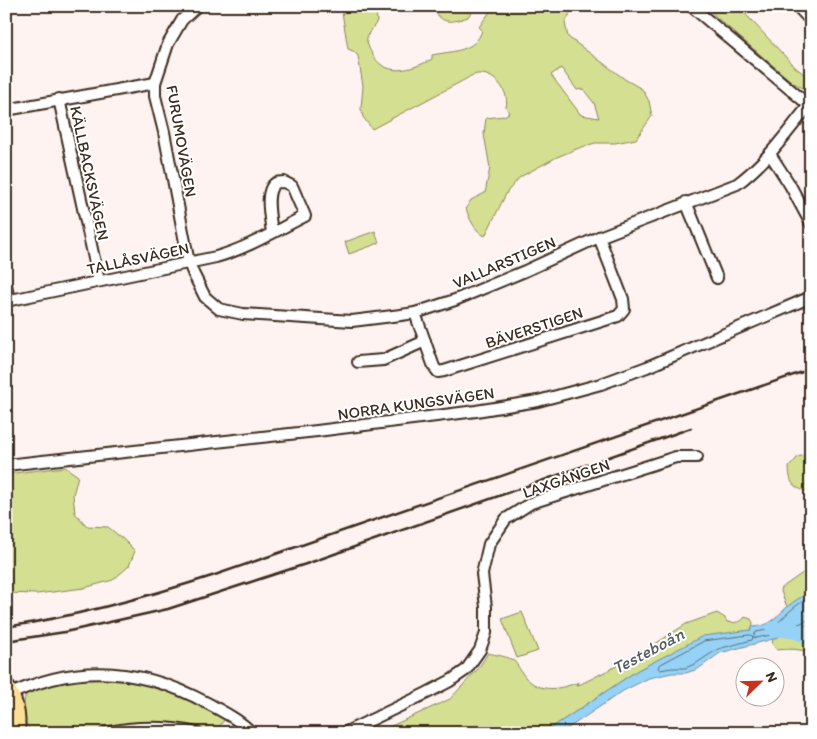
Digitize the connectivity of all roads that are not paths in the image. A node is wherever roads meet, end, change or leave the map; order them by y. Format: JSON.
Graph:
{"nodes":[{"id":1,"x":197,"y":6,"type":"edge"},
{"id":2,"x":691,"y":6,"type":"edge"},
{"id":3,"x":797,"y":6,"type":"edge"},
{"id":4,"x":811,"y":21,"type":"edge"},
{"id":5,"x":155,"y":83,"type":"junction"},
{"id":6,"x":59,"y":99,"type":"junction"},
{"id":7,"x":810,"y":105,"type":"edge"},
{"id":8,"x":6,"y":110,"type":"edge"},
{"id":9,"x":770,"y":154,"type":"junction"},
{"id":10,"x":686,"y":202,"type":"junction"},
{"id":11,"x":811,"y":224,"type":"edge"},
{"id":12,"x":272,"y":233,"type":"junction"},
{"id":13,"x":599,"y":237,"type":"junction"},
{"id":14,"x":189,"y":262,"type":"junction"},
{"id":15,"x":717,"y":278,"type":"dead end"},
{"id":16,"x":99,"y":282,"type":"junction"},
{"id":17,"x":6,"y":285,"type":"edge"},
{"id":18,"x":811,"y":297,"type":"edge"},
{"id":19,"x":8,"y":301,"type":"edge"},
{"id":20,"x":416,"y":313,"type":"junction"},
{"id":21,"x":426,"y":341,"type":"junction"},
{"id":22,"x":358,"y":362,"type":"dead end"},
{"id":23,"x":697,"y":458,"type":"dead end"},
{"id":24,"x":6,"y":465,"type":"edge"},
{"id":25,"x":8,"y":691,"type":"edge"},
{"id":26,"x":6,"y":709,"type":"edge"},
{"id":27,"x":246,"y":731,"type":"edge"},
{"id":28,"x":8,"y":733,"type":"edge"},
{"id":29,"x":18,"y":733,"type":"edge"},
{"id":30,"x":105,"y":733,"type":"edge"},
{"id":31,"x":197,"y":733,"type":"edge"},
{"id":32,"x":344,"y":733,"type":"edge"}],
"edges":[{"from":1,"to":5,"type":"street","name":"FURUMOVÄGEN"},
{"from":2,"to":7,"type":"street"},
{"from":3,"to":4,"type":"street"},
{"from":5,"to":6,"type":"street"},
{"from":5,"to":14,"type":"street","name":"FURUMOVÄGEN"},
{"from":6,"to":8,"type":"street"},
{"from":6,"to":16,"type":"street","name":"KÄLLBACKSVÄGEN"},
{"from":7,"to":9,"type":"street","name":"VALLARSTIGEN"},
{"from":9,"to":10,"type":"street","name":"VALLARSTIGEN"},
{"from":9,"to":11,"type":"street"},
{"from":10,"to":13,"type":"street","name":"VALLARSTIGEN"},
{"from":10,"to":15,"type":"street"},
{"from":12,"to":12,"type":"street","name":"TALLÅSVÄGEN"},
{"from":12,"to":14,"type":"street","name":"TALLÅSVÄGEN"},
{"from":13,"to":20,"type":"street","name":"VALLARSTIGEN"},
{"from":13,"to":21,"type":"street","name":"BÄVERSTIGEN"},
{"from":14,"to":16,"type":"street","name":"TALLÅSVÄGEN"},
{"from":14,"to":20,"type":"street","name":"VALLARSTIGEN"},
{"from":16,"to":19,"type":"street","name":"TALLÅSVÄGEN"},
{"from":17,"to":19,"type":"street"},
{"from":18,"to":24,"type":"street","name":"NORRA KUNGSVÄGEN"},
{"from":20,"to":21,"type":"street","name":"BÄVERSTIGEN"},
{"from":21,"to":22,"type":"street"},
{"from":23,"to":32,"type":"street","name":"LAXGÅNGEN"},
{"from":25,"to":27,"type":"street"},
{"from":25,"to":29,"type":"main road"},
{"from":26,"to":28,"type":"main road"},
{"from":30,"to":31,"type":"street"}]}
